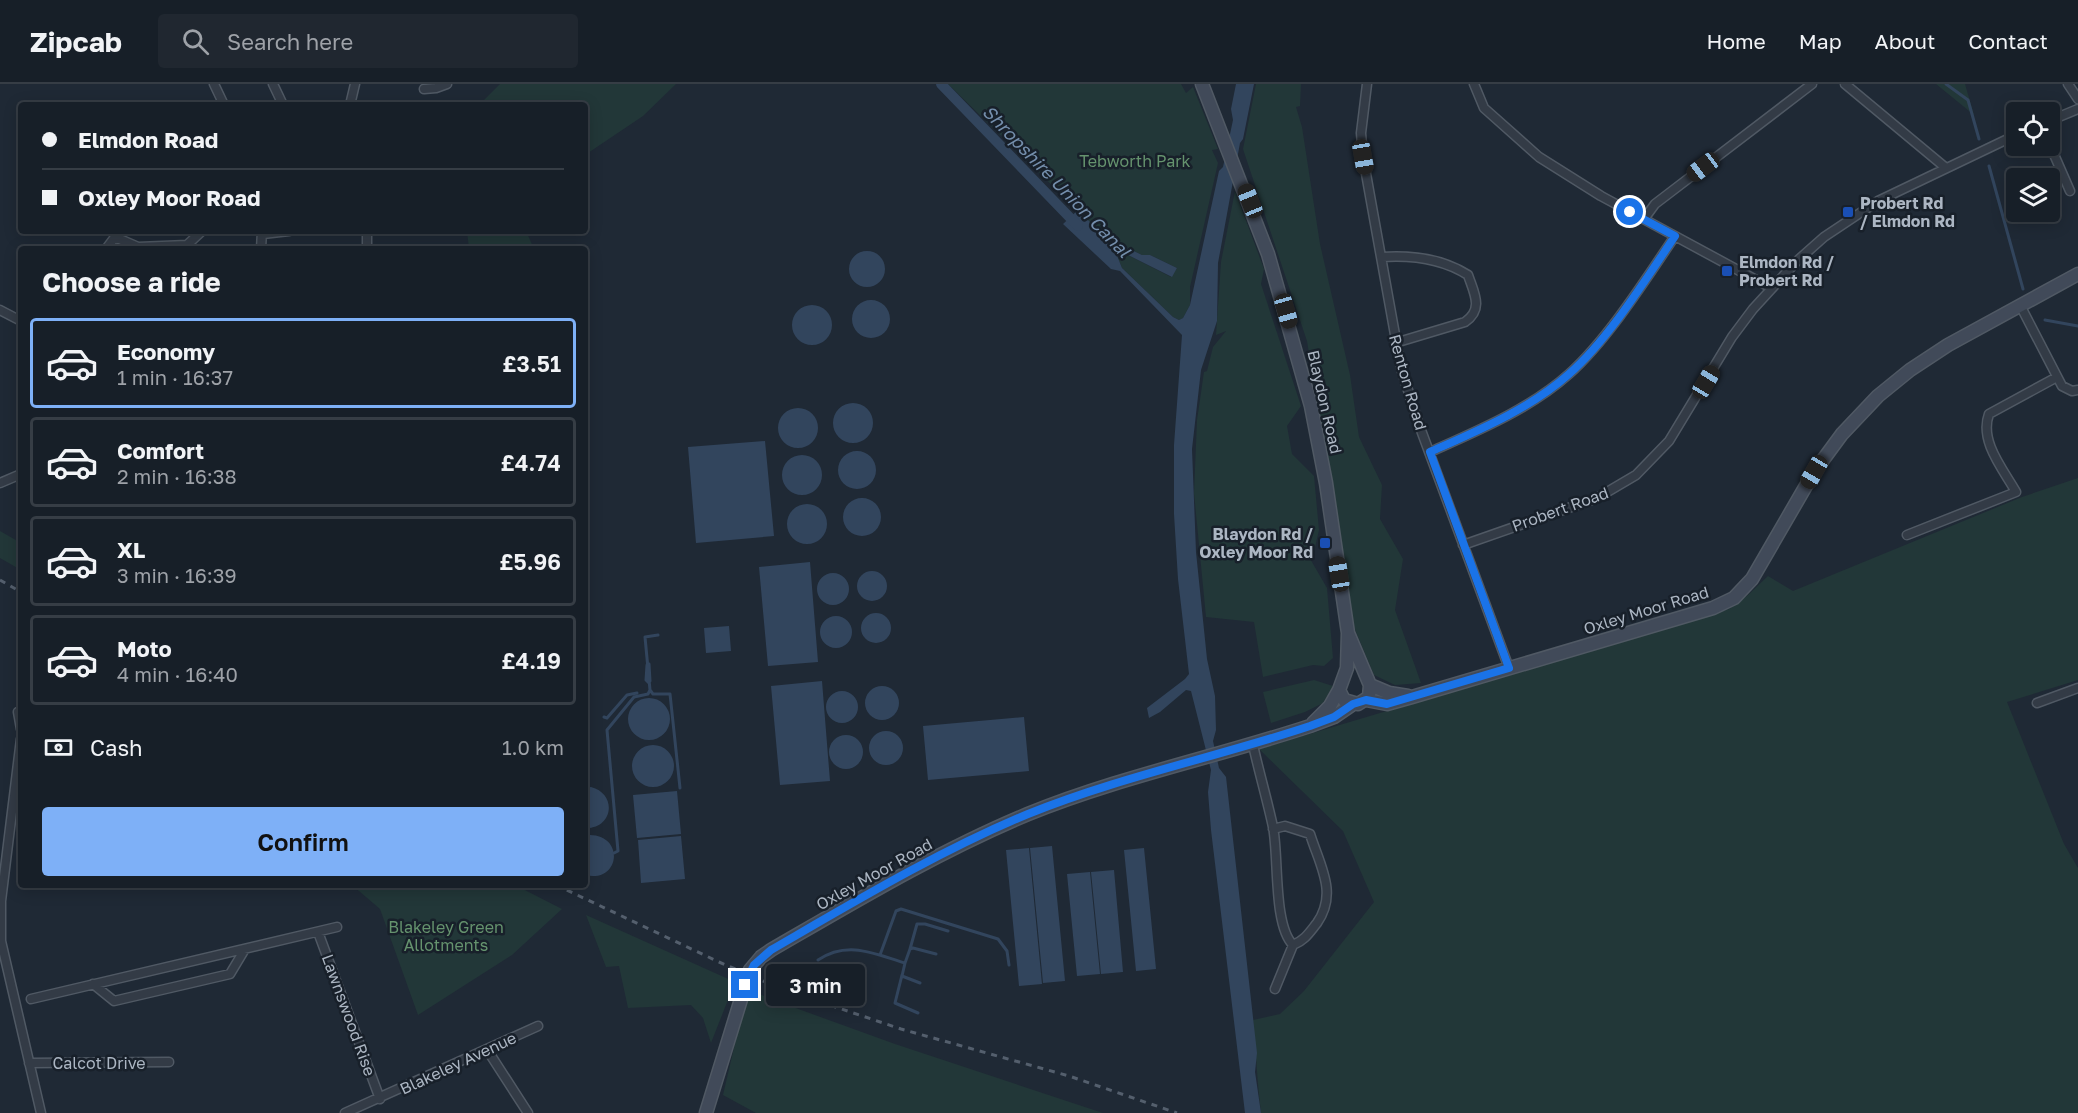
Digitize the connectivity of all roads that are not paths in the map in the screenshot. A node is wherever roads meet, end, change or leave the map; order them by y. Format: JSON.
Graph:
{"nodes":[{"id":1,"x":214,"y":84,"type":"edge"},
{"id":2,"x":273,"y":84,"type":"edge"},
{"id":3,"x":355,"y":84,"type":"edge"},
{"id":4,"x":447,"y":84,"type":"edge"},
{"id":5,"x":1202,"y":84,"type":"edge"},
{"id":6,"x":1367,"y":84,"type":"edge"},
{"id":7,"x":1474,"y":84,"type":"edge"},
{"id":8,"x":1812,"y":84,"type":"edge"},
{"id":9,"x":1845,"y":84,"type":"edge"},
{"id":10,"x":2068,"y":84,"type":"edge"},
{"id":11,"x":429,"y":87,"type":"edge"},
{"id":12,"x":2078,"y":99,"type":"edge"},
{"id":13,"x":223,"y":102,"type":"edge"},
{"id":14,"x":282,"y":102,"type":"edge"},
{"id":15,"x":351,"y":102,"type":"edge"},
{"id":16,"x":2078,"y":109,"type":"edge"},
{"id":17,"x":2060,"y":116,"type":"edge"},
{"id":18,"x":2006,"y":140,"type":"edge"},
{"id":19,"x":2055,"y":156,"type":"edge"},
{"id":20,"x":1946,"y":168,"type":"junction"},
{"id":21,"x":2070,"y":191,"type":"dead end"},
{"id":22,"x":1644,"y":219,"type":"junction"},
{"id":23,"x":114,"y":234,"type":"edge"},
{"id":24,"x":199,"y":234,"type":"edge"},
{"id":25,"x":1675,"y":236,"type":"junction"},
{"id":26,"x":135,"y":246,"type":"edge"},
{"id":27,"x":189,"y":246,"type":"edge"},
{"id":28,"x":1381,"y":257,"type":"junction"},
{"id":29,"x":2078,"y":274,"type":"edge"},
{"id":30,"x":1771,"y":288,"type":"junction"},
{"id":31,"x":2020,"y":305,"type":"junction"},
{"id":32,"x":0,"y":310,"type":"edge"},
{"id":33,"x":18,"y":319,"type":"edge"},
{"id":34,"x":1395,"y":343,"type":"junction"},
{"id":35,"x":2057,"y":377,"type":"junction"},
{"id":36,"x":2078,"y":390,"type":"edge"},
{"id":37,"x":1430,"y":452,"type":"junction"},
{"id":38,"x":18,"y":475,"type":"edge"},
{"id":39,"x":0,"y":483,"type":"edge"},
{"id":40,"x":1906,"y":535,"type":"dead end"},
{"id":41,"x":1463,"y":544,"type":"junction"},
{"id":42,"x":1348,"y":633,"type":"junction"},
{"id":43,"x":1509,"y":668,"type":"junction"},
{"id":44,"x":1344,"y":678,"type":"junction"},
{"id":45,"x":1369,"y":682,"type":"junction"},
{"id":46,"x":2078,"y":688,"type":"edge"},
{"id":47,"x":1339,"y":690,"type":"junction"},
{"id":48,"x":1412,"y":697,"type":"junction"},
{"id":49,"x":1366,"y":700,"type":"junction"},
{"id":50,"x":2037,"y":703,"type":"dead end"},
{"id":51,"x":1353,"y":704,"type":"junction"},
{"id":52,"x":1310,"y":726,"type":"junction"},
{"id":53,"x":1253,"y":745,"type":"junction"},
{"id":54,"x":18,"y":763,"type":"edge"},
{"id":55,"x":1273,"y":829,"type":"junction"},
{"id":56,"x":337,"y":927,"type":"dead end"},
{"id":57,"x":318,"y":932,"type":"junction"},
{"id":58,"x":1293,"y":945,"type":"junction"},
{"id":59,"x":245,"y":949,"type":"junction"},
{"id":60,"x":93,"y":984,"type":"junction"},
{"id":61,"x":1275,"y":989,"type":"dead end"},
{"id":62,"x":31,"y":999,"type":"dead end"},
{"id":63,"x":538,"y":1026,"type":"dead end"},
{"id":64,"x":488,"y":1051,"type":"junction"},
{"id":65,"x":169,"y":1062,"type":"dead end"},
{"id":66,"x":29,"y":1063,"type":"junction"},
{"id":67,"x":380,"y":1099,"type":"junction"},
{"id":68,"x":41,"y":1113,"type":"edge"},
{"id":69,"x":345,"y":1113,"type":"edge"},
{"id":70,"x":528,"y":1113,"type":"edge"},
{"id":71,"x":706,"y":1113,"type":"edge"}],
"edges":[{"from":1,"to":13,"type":"street"},
{"from":2,"to":14,"type":"street"},
{"from":3,"to":15,"type":"street"},
{"from":4,"to":11,"type":"street"},
{"from":5,"to":42,"type":"street","name":"Blaydon Road"},
{"from":6,"to":28,"type":"street","name":"Renton Road"},
{"from":7,"to":22,"type":"street"},
{"from":8,"to":22,"type":"street"},
{"from":9,"to":20,"type":"street"},
{"from":10,"to":12,"type":"street"},
{"from":16,"to":17,"type":"street"},
{"from":18,"to":20,"type":"street","name":"Probert Road"},
{"from":19,"to":21,"type":"street"},
{"from":20,"to":30,"type":"street","name":"Probert Road"},
{"from":22,"to":25,"type":"street"},
{"from":23,"to":26,"type":"street"},
{"from":24,"to":27,"type":"street"},
{"from":25,"to":30,"type":"street"},
{"from":25,"to":37,"type":"street"},
{"from":28,"to":34,"type":"street","name":"Renton Road"},
{"from":28,"to":34,"type":"street"},
{"from":29,"to":31,"type":"street","name":"Oxley Moor Road"},
{"from":30,"to":41,"type":"street","name":"Probert Road"},
{"from":31,"to":35,"type":"street"},
{"from":31,"to":43,"type":"street","name":"Oxley Moor Road"},
{"from":32,"to":33,"type":"street"},
{"from":34,"to":37,"type":"street","name":"Renton Road"},
{"from":35,"to":36,"type":"street"},
{"from":35,"to":40,"type":"street"},
{"from":37,"to":41,"type":"street","name":"Renton Road"},
{"from":38,"to":39,"type":"street"},
{"from":41,"to":43,"type":"street","name":"Renton Road"},
{"from":42,"to":44,"type":"street","name":"Blaydon Road"},
{"from":42,"to":45,"type":"street","name":"Blaydon Road"},
{"from":43,"to":48,"type":"street","name":"Oxley Moor Road"},
{"from":44,"to":45,"type":"street"},
{"from":44,"to":47,"type":"street"},
{"from":45,"to":48,"type":"street","name":"Oxley Moor Road"},
{"from":45,"to":49,"type":"street"},
{"from":46,"to":50,"type":"street"},
{"from":47,"to":51,"type":"street"},
{"from":47,"to":52,"type":"street","name":"Oxley Moor Road"},
{"from":48,"to":49,"type":"street","name":"Oxley Moor Road"},
{"from":49,"to":51,"type":"street"},
{"from":51,"to":52,"type":"street","name":"Oxley Moor Road"},
{"from":52,"to":53,"type":"street","name":"Oxley Moor Road"},
{"from":53,"to":55,"type":"street"},
{"from":53,"to":71,"type":"street","name":"Oxley Moor Road"},
{"from":54,"to":66,"type":"street"},
{"from":55,"to":58,"type":"street"},
{"from":55,"to":58,"type":"street"},
{"from":56,"to":57,"type":"street"},
{"from":57,"to":59,"type":"street"},
{"from":57,"to":67,"type":"street","name":"Lawnswood Rise"},
{"from":58,"to":61,"type":"street"},
{"from":59,"to":60,"type":"street"},
{"from":59,"to":60,"type":"street"},
{"from":60,"to":62,"type":"street"},
{"from":63,"to":64,"type":"street","name":"Blakeley Avenue"},
{"from":64,"to":67,"type":"street","name":"Blakeley Avenue"},
{"from":64,"to":70,"type":"street"},
{"from":65,"to":66,"type":"street","name":"Calcot Drive"},
{"from":66,"to":68,"type":"street"},
{"from":67,"to":69,"type":"street","name":"Blakeley Avenue"}]}
